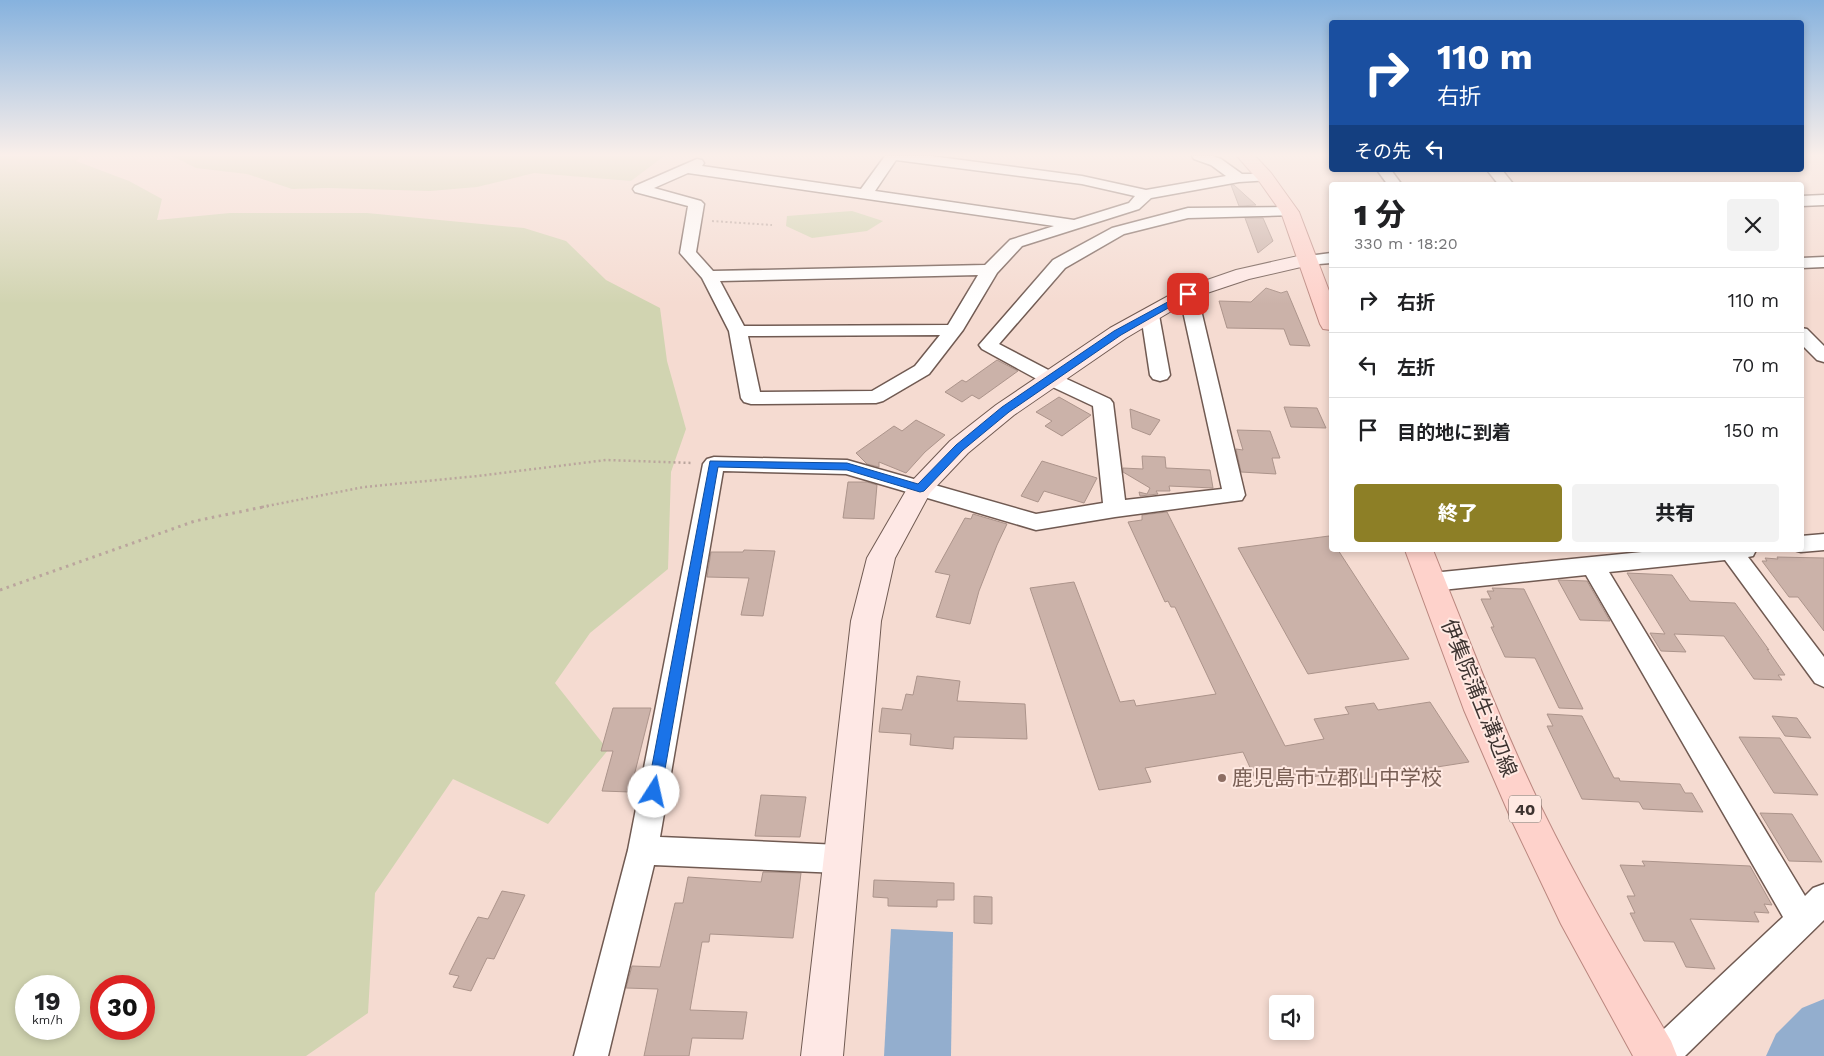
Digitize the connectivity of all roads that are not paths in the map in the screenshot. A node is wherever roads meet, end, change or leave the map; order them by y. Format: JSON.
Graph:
{"nodes":[{"id":1,"x":696,"y":205,"type":"edge"},
{"id":2,"x":943,"y":205,"type":"edge"},
{"id":3,"x":1135,"y":205,"type":"edge"},
{"id":4,"x":1285,"y":205,"type":"edge"},
{"id":5,"x":1290,"y":212,"type":"junction"},
{"id":6,"x":1073,"y":224,"type":"junction"},
{"id":7,"x":1319,"y":259,"type":"edge"},
{"id":8,"x":1824,"y":262,"type":"edge"},
{"id":9,"x":1804,"y":263,"type":"edge"},
{"id":10,"x":990,"y":270,"type":"junction"},
{"id":11,"x":709,"y":276,"type":"junction"},
{"id":12,"x":1188,"y":294,"type":"junction"},
{"id":13,"x":1329,"y":313,"type":"edge"},
{"id":14,"x":1150,"y":315,"type":"junction"},
{"id":15,"x":954,"y":330,"type":"junction"},
{"id":16,"x":738,"y":331,"type":"junction"},
{"id":17,"x":1811,"y":338,"type":"edge"},
{"id":18,"x":1824,"y":356,"type":"edge"},
{"id":19,"x":1160,"y":375,"type":"dead end"},
{"id":20,"x":1051,"y":379,"type":"junction"},
{"id":21,"x":920,"y":488,"type":"junction"},
{"id":22,"x":1115,"y":509,"type":"junction"},
{"id":23,"x":1824,"y":542,"type":"edge"},
{"id":24,"x":1804,"y":544,"type":"edge"},
{"id":25,"x":1420,"y":552,"type":"edge"},
{"id":26,"x":1728,"y":552,"type":"edge"},
{"id":27,"x":1739,"y":552,"type":"edge"},
{"id":28,"x":1592,"y":565,"type":"junction"},
{"id":29,"x":1432,"y":582,"type":"junction"},
{"id":30,"x":1824,"y":676,"type":"edge"},
{"id":31,"x":643,"y":850,"type":"junction"},
{"id":32,"x":840,"y":859,"type":"junction"},
{"id":33,"x":1813,"y":909,"type":"edge"},
{"id":34,"x":591,"y":1056,"type":"edge"},
{"id":35,"x":822,"y":1056,"type":"edge"},
{"id":36,"x":1658,"y":1056,"type":"edge"}],
"edges":[{"from":1,"to":11,"type":"street"},
{"from":2,"to":6,"type":"street"},
{"from":3,"to":6,"type":"street"},
{"from":4,"to":5,"type":"main road"},
{"from":5,"to":7,"type":"main road"},
{"from":5,"to":20,"type":"street"},
{"from":6,"to":10,"type":"street"},
{"from":7,"to":12,"type":"street"},
{"from":7,"to":13,"type":"main road"},
{"from":8,"to":9,"type":"street"},
{"from":10,"to":11,"type":"street"},
{"from":10,"to":15,"type":"street"},
{"from":11,"to":16,"type":"street"},
{"from":12,"to":14,"type":"street"},
{"from":12,"to":22,"type":"street"},
{"from":14,"to":19,"type":"street"},
{"from":14,"to":20,"type":"street"},
{"from":15,"to":16,"type":"street"},
{"from":15,"to":16,"type":"street"},
{"from":17,"to":18,"type":"street"},
{"from":20,"to":21,"type":"street"},
{"from":20,"to":22,"type":"street"},
{"from":21,"to":22,"type":"street"},
{"from":21,"to":31,"type":"street"},
{"from":21,"to":32,"type":"street"},
{"from":23,"to":24,"type":"street"},
{"from":25,"to":29,"type":"main road","name":"伊集院蒲生溝辺線","number":"40"},
{"from":26,"to":28,"type":"street"},
{"from":27,"to":30,"type":"street"},
{"from":28,"to":29,"type":"street"},
{"from":28,"to":33,"type":"street"},
{"from":29,"to":36,"type":"main road","name":"伊集院蒲生溝辺線","number":"40"},
{"from":31,"to":32,"type":"street"},
{"from":31,"to":34,"type":"street"},
{"from":32,"to":35,"type":"street"},
{"from":33,"to":36,"type":"street"}]}
